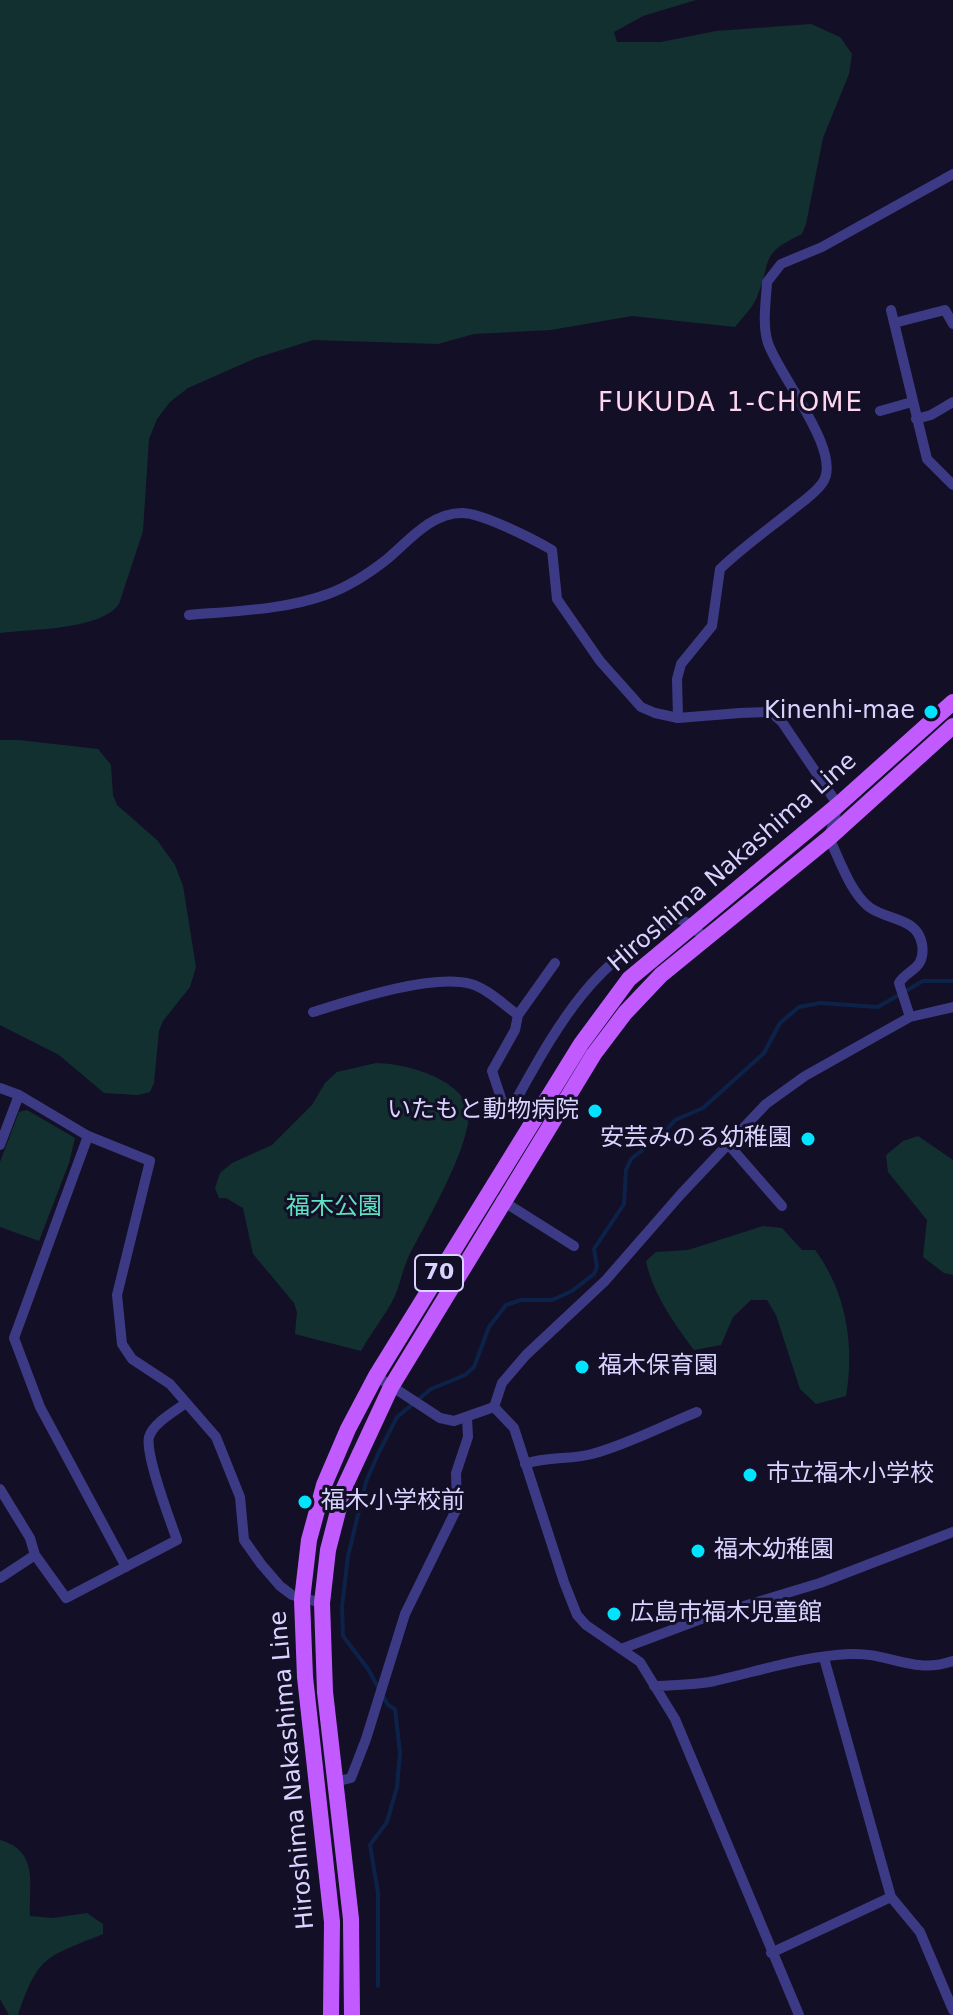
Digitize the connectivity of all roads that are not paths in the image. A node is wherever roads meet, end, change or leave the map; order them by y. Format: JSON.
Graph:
{"nodes":[{"id":1,"x":953,"y":174,"type":"edge"},
{"id":2,"x":891,"y":310,"type":"dead end"},
{"id":3,"x":894,"y":323,"type":"junction"},
{"id":4,"x":953,"y":324,"type":"edge"},
{"id":5,"x":912,"y":402,"type":"junction"},
{"id":6,"x":953,"y":402,"type":"edge"},
{"id":7,"x":880,"y":411,"type":"dead end"},
{"id":8,"x":916,"y":419,"type":"junction"},
{"id":9,"x":953,"y":485,"type":"edge"},
{"id":10,"x":189,"y":615,"type":"dead end"},
{"id":11,"x":953,"y":702,"type":"edge"},
{"id":12,"x":678,"y":718,"type":"junction"},
{"id":13,"x":953,"y":726,"type":"edge"},
{"id":14,"x":838,"y":805,"type":"junction"},
{"id":15,"x":850,"y":819,"type":"junction"},
{"id":16,"x":829,"y":838,"type":"junction"},
{"id":17,"x":692,"y":925,"type":"junction"},
{"id":18,"x":705,"y":939,"type":"junction"},
{"id":19,"x":555,"y":963,"type":"dead end"},
{"id":20,"x":953,"y":1007,"type":"edge"},
{"id":21,"x":313,"y":1012,"type":"dead end"},
{"id":22,"x":518,"y":1015,"type":"junction"},
{"id":23,"x":910,"y":1017,"type":"junction"},
{"id":24,"x":0,"y":1088,"type":"edge"},
{"id":25,"x":19,"y":1095,"type":"junction"},
{"id":26,"x":512,"y":1107,"type":"junction"},
{"id":27,"x":533,"y":1122,"type":"junction"},
{"id":28,"x":88,"y":1136,"type":"junction"},
{"id":29,"x":728,"y":1144,"type":"junction"},
{"id":30,"x":0,"y":1145,"type":"edge"},
{"id":31,"x":489,"y":1192,"type":"junction"},
{"id":32,"x":504,"y":1201,"type":"junction"},
{"id":33,"x":782,"y":1206,"type":"dead end"},
{"id":34,"x":574,"y":1246,"type":"dead end"},
{"id":35,"x":376,"y":1376,"type":"junction"},
{"id":36,"x":391,"y":1387,"type":"junction"},
{"id":37,"x":186,"y":1403,"type":"junction"},
{"id":38,"x":494,"y":1407,"type":"junction"},
{"id":39,"x":697,"y":1412,"type":"dead end"},
{"id":40,"x":467,"y":1418,"type":"junction"},
{"id":41,"x":525,"y":1464,"type":"junction"},
{"id":42,"x":0,"y":1489,"type":"edge"},
{"id":43,"x":953,"y":1532,"type":"edge"},
{"id":44,"x":35,"y":1555,"type":"junction"},
{"id":45,"x":126,"y":1567,"type":"junction"},
{"id":46,"x":0,"y":1578,"type":"edge"},
{"id":47,"x":302,"y":1600,"type":"junction"},
{"id":48,"x":322,"y":1603,"type":"junction"},
{"id":49,"x":621,"y":1649,"type":"junction"},
{"id":50,"x":824,"y":1658,"type":"junction"},
{"id":51,"x":953,"y":1661,"type":"edge"},
{"id":52,"x":654,"y":1686,"type":"junction"},
{"id":53,"x":335,"y":1782,"type":"junction"},
{"id":54,"x":891,"y":1897,"type":"junction"},
{"id":55,"x":771,"y":1953,"type":"junction"},
{"id":56,"x":953,"y":2010,"type":"edge"},
{"id":57,"x":331,"y":2015,"type":"edge"},
{"id":58,"x":352,"y":2015,"type":"edge"},
{"id":59,"x":799,"y":2015,"type":"edge"}],
"edges":[{"from":1,"to":12,"type":"street"},
{"from":2,"to":3,"type":"street"},
{"from":3,"to":4,"type":"street"},
{"from":3,"to":5,"type":"street"},
{"from":5,"to":7,"type":"street"},
{"from":5,"to":8,"type":"street"},
{"from":6,"to":8,"type":"street"},
{"from":8,"to":9,"type":"street"},
{"from":10,"to":12,"type":"street"},
{"from":11,"to":14,"type":"main road","name":"Hiroshima Nakashima Line","number":"70"},
{"from":12,"to":14,"type":"street"},
{"from":13,"to":15,"type":"main road","name":"Hiroshima Nakashima Line","number":"70"},
{"from":14,"to":15,"type":"street"},
{"from":14,"to":16,"type":"street"},
{"from":14,"to":17,"type":"main road","name":"Hiroshima Nakashima Line","number":"70"},
{"from":15,"to":16,"type":"main road","name":"Hiroshima Nakashima Line","number":"70"},
{"from":16,"to":18,"type":"main road","name":"Hiroshima Nakashima Line","number":"70"},
{"from":16,"to":23,"type":"street"},
{"from":17,"to":18,"type":"street"},
{"from":17,"to":26,"type":"street"},
{"from":17,"to":27,"type":"main road","name":"Hiroshima Nakashima Line","number":"70"},
{"from":18,"to":32,"type":"main road","name":"Hiroshima Nakashima Line","number":"70"},
{"from":19,"to":22,"type":"street"},
{"from":20,"to":23,"type":"street"},
{"from":21,"to":22,"type":"street"},
{"from":22,"to":26,"type":"street"},
{"from":23,"to":29,"type":"street"},
{"from":24,"to":25,"type":"street"},
{"from":25,"to":28,"type":"street"},
{"from":25,"to":30,"type":"street"},
{"from":26,"to":27,"type":"street"},
{"from":27,"to":31,"type":"main road","name":"Hiroshima Nakashima Line","number":"70"},
{"from":28,"to":37,"type":"street"},
{"from":28,"to":45,"type":"street"},
{"from":29,"to":33,"type":"street"},
{"from":29,"to":38,"type":"street"},
{"from":31,"to":32,"type":"street"},
{"from":31,"to":35,"type":"main road","name":"Hiroshima Nakashima Line","number":"70"},
{"from":32,"to":34,"type":"street"},
{"from":32,"to":36,"type":"main road","name":"Hiroshima Nakashima Line","number":"70"},
{"from":35,"to":36,"type":"street"},
{"from":35,"to":47,"type":"main road","name":"Hiroshima Nakashima Line","number":"70"},
{"from":36,"to":40,"type":"street"},
{"from":36,"to":48,"type":"main road","name":"Hiroshima Nakashima Line","number":"70"},
{"from":37,"to":45,"type":"street"},
{"from":37,"to":47,"type":"street"},
{"from":38,"to":40,"type":"street"},
{"from":38,"to":41,"type":"street"},
{"from":39,"to":41,"type":"street"},
{"from":40,"to":53,"type":"street"},
{"from":41,"to":49,"type":"street"},
{"from":42,"to":44,"type":"street"},
{"from":43,"to":49,"type":"street"},
{"from":44,"to":45,"type":"street"},
{"from":44,"to":46,"type":"street"},
{"from":47,"to":48,"type":"street"},
{"from":47,"to":57,"type":"main road","name":"Hiroshima Nakashima Line","number":"70"},
{"from":48,"to":53,"type":"main road","name":"Hiroshima Nakashima Line","number":"70"},
{"from":49,"to":52,"type":"street"},
{"from":50,"to":51,"type":"street"},
{"from":50,"to":52,"type":"street"},
{"from":50,"to":54,"type":"street"},
{"from":52,"to":55,"type":"street"},
{"from":53,"to":58,"type":"main road","name":"Hiroshima Nakashima Line","number":"70"},
{"from":54,"to":55,"type":"street"},
{"from":54,"to":56,"type":"street"},
{"from":55,"to":59,"type":"street"}]}
